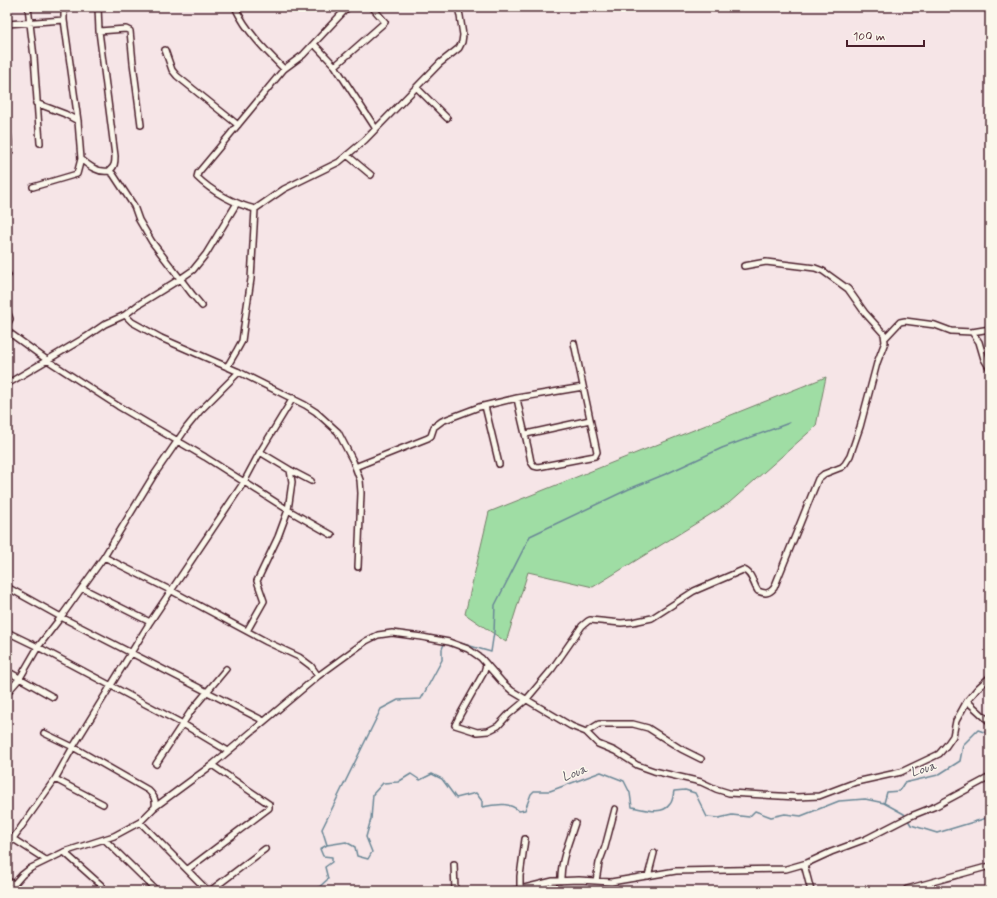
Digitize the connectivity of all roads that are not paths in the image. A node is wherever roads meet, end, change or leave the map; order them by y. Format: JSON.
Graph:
{"nodes":[{"id":1,"x":28,"y":7,"type":"edge"},
{"id":2,"x":64,"y":7,"type":"edge"},
{"id":3,"x":98,"y":7,"type":"edge"},
{"id":4,"x":235,"y":7,"type":"edge"},
{"id":5,"x":348,"y":7,"type":"edge"},
{"id":6,"x":372,"y":7,"type":"edge"},
{"id":7,"x":458,"y":7,"type":"edge"},
{"id":8,"x":64,"y":20,"type":"junction"},
{"id":9,"x":30,"y":23,"type":"junction"},
{"id":10,"x":7,"y":24,"type":"edge"},
{"id":11,"x":99,"y":31,"type":"junction"},
{"id":12,"x":314,"y":44,"type":"junction"},
{"id":13,"x":165,"y":50,"type":"dead end"},
{"id":14,"x":335,"y":66,"type":"junction"},
{"id":15,"x":284,"y":69,"type":"junction"},
{"id":16,"x":417,"y":88,"type":"junction"},
{"id":17,"x":36,"y":103,"type":"junction"},
{"id":18,"x":447,"y":118,"type":"dead end"},
{"id":19,"x":78,"y":121,"type":"junction"},
{"id":20,"x":7,"y":125,"type":"edge"},
{"id":21,"x":141,"y":125,"type":"dead end"},
{"id":22,"x":238,"y":125,"type":"junction"},
{"id":23,"x":376,"y":129,"type":"junction"},
{"id":24,"x":40,"y":143,"type":"dead end"},
{"id":25,"x":10,"y":151,"type":"dead end"},
{"id":26,"x":347,"y":155,"type":"junction"},
{"id":27,"x":81,"y":159,"type":"junction"},
{"id":28,"x":109,"y":171,"type":"junction"},
{"id":29,"x":371,"y":175,"type":"dead end"},
{"id":30,"x":33,"y":187,"type":"dead end"},
{"id":31,"x":237,"y":202,"type":"junction"},
{"id":32,"x":256,"y":209,"type":"junction"},
{"id":33,"x":744,"y":266,"type":"dead end"},
{"id":34,"x":180,"y":279,"type":"junction"},
{"id":35,"x":202,"y":306,"type":"dead end"},
{"id":36,"x":7,"y":311,"type":"edge"},
{"id":37,"x":125,"y":315,"type":"junction"},
{"id":38,"x":7,"y":325,"type":"edge"},
{"id":39,"x":990,"y":329,"type":"edge"},
{"id":40,"x":7,"y":331,"type":"edge"},
{"id":41,"x":972,"y":332,"type":"junction"},
{"id":42,"x":885,"y":338,"type":"junction"},
{"id":43,"x":574,"y":343,"type":"dead end"},
{"id":44,"x":47,"y":360,"type":"junction"},
{"id":45,"x":227,"y":367,"type":"junction"},
{"id":46,"x":990,"y":369,"type":"edge"},
{"id":47,"x":239,"y":372,"type":"junction"},
{"id":48,"x":7,"y":384,"type":"edge"},
{"id":49,"x":583,"y":387,"type":"junction"},
{"id":50,"x":990,"y":389,"type":"edge"},
{"id":51,"x":293,"y":398,"type":"junction"},
{"id":52,"x":517,"y":398,"type":"junction"},
{"id":53,"x":990,"y":400,"type":"edge"},
{"id":54,"x":485,"y":406,"type":"junction"},
{"id":55,"x":590,"y":420,"type":"junction"},
{"id":56,"x":526,"y":434,"type":"junction"},
{"id":57,"x":178,"y":441,"type":"junction"},
{"id":58,"x":260,"y":452,"type":"junction"},
{"id":59,"x":499,"y":464,"type":"dead end"},
{"id":60,"x":355,"y":467,"type":"junction"},
{"id":61,"x":290,"y":470,"type":"junction"},
{"id":62,"x":311,"y":481,"type":"dead end"},
{"id":63,"x":244,"y":482,"type":"junction"},
{"id":64,"x":288,"y":510,"type":"junction"},
{"id":65,"x":332,"y":535,"type":"dead end"},
{"id":66,"x":104,"y":557,"type":"junction"},
{"id":67,"x":358,"y":567,"type":"dead end"},
{"id":68,"x":7,"y":587,"type":"edge"},
{"id":69,"x":82,"y":588,"type":"junction"},
{"id":70,"x":172,"y":590,"type":"junction"},
{"id":71,"x":61,"y":617,"type":"junction"},
{"id":72,"x":150,"y":622,"type":"junction"},
{"id":73,"x":247,"y":631,"type":"junction"},
{"id":74,"x":7,"y":632,"type":"edge"},
{"id":75,"x":38,"y":647,"type":"junction"},
{"id":76,"x":131,"y":653,"type":"junction"},
{"id":77,"x":486,"y":665,"type":"junction"},
{"id":78,"x":226,"y":669,"type":"dead end"},
{"id":79,"x":7,"y":671,"type":"edge"},
{"id":80,"x":318,"y":676,"type":"junction"},
{"id":81,"x":990,"y":677,"type":"edge"},
{"id":82,"x":20,"y":678,"type":"junction"},
{"id":83,"x":111,"y":686,"type":"junction"},
{"id":84,"x":208,"y":692,"type":"junction"},
{"id":85,"x":7,"y":694,"type":"edge"},
{"id":86,"x":53,"y":698,"type":"dead end"},
{"id":87,"x":526,"y":700,"type":"junction"},
{"id":88,"x":967,"y":701,"type":"junction"},
{"id":89,"x":264,"y":721,"type":"junction"},
{"id":90,"x":990,"y":722,"type":"edge"},
{"id":91,"x":183,"y":724,"type":"junction"},
{"id":92,"x":586,"y":732,"type":"junction"},
{"id":93,"x":44,"y":733,"type":"dead end"},
{"id":94,"x":73,"y":747,"type":"junction"},
{"id":95,"x":228,"y":751,"type":"junction"},
{"id":96,"x":701,"y":759,"type":"dead end"},
{"id":97,"x":156,"y":764,"type":"dead end"},
{"id":98,"x":212,"y":764,"type":"junction"},
{"id":99,"x":990,"y":777,"type":"edge"},
{"id":100,"x":55,"y":779,"type":"junction"},
{"id":101,"x":103,"y":804,"type":"dead end"},
{"id":102,"x":154,"y":807,"type":"junction"},
{"id":103,"x":615,"y":809,"type":"dead end"},
{"id":104,"x":140,"y":822,"type":"junction"},
{"id":105,"x":575,"y":824,"type":"dead end"},
{"id":106,"x":7,"y":835,"type":"edge"},
{"id":107,"x":13,"y":838,"type":"junction"},
{"id":108,"x":525,"y":839,"type":"dead end"},
{"id":109,"x":105,"y":840,"type":"junction"},
{"id":110,"x":7,"y":847,"type":"edge"},
{"id":111,"x":265,"y":850,"type":"dead end"},
{"id":112,"x":64,"y":852,"type":"junction"},
{"id":113,"x":654,"y":853,"type":"dead end"},
{"id":114,"x":46,"y":860,"type":"junction"},
{"id":115,"x":454,"y":864,"type":"dead end"},
{"id":116,"x":804,"y":864,"type":"junction"},
{"id":117,"x":990,"y":866,"type":"edge"},
{"id":118,"x":188,"y":869,"type":"junction"},
{"id":119,"x":648,"y":876,"type":"junction"},
{"id":120,"x":7,"y":880,"type":"edge"},
{"id":121,"x":561,"y":881,"type":"junction"},
{"id":122,"x":596,"y":881,"type":"junction"},
{"id":123,"x":13,"y":884,"type":"junction"},
{"id":124,"x":101,"y":885,"type":"dead end"},
{"id":125,"x":520,"y":889,"type":"junction"},
{"id":126,"x":906,"y":889,"type":"dead end"},
{"id":127,"x":8,"y":891,"type":"edge"},
{"id":128,"x":157,"y":891,"type":"edge"},
{"id":129,"x":209,"y":891,"type":"edge"},
{"id":130,"x":455,"y":891,"type":"edge"},
{"id":131,"x":512,"y":891,"type":"edge"},
{"id":132,"x":811,"y":891,"type":"edge"}],
"edges":[{"from":1,"to":9,"type":"street"},
{"from":2,"to":8,"type":"street"},
{"from":3,"to":11,"type":"street"},
{"from":4,"to":15,"type":"street"},
{"from":5,"to":12,"type":"street"},
{"from":6,"to":14,"type":"street"},
{"from":7,"to":16,"type":"street"},
{"from":8,"to":9,"type":"street"},
{"from":8,"to":19,"type":"street"},
{"from":9,"to":10,"type":"street"},
{"from":9,"to":17,"type":"street"},
{"from":11,"to":21,"type":"street"},
{"from":11,"to":28,"type":"street"},
{"from":12,"to":14,"type":"street"},
{"from":12,"to":15,"type":"street"},
{"from":13,"to":22,"type":"street"},
{"from":14,"to":23,"type":"street"},
{"from":15,"to":22,"type":"street"},
{"from":16,"to":18,"type":"street"},
{"from":16,"to":23,"type":"street"},
{"from":17,"to":19,"type":"street"},
{"from":17,"to":24,"type":"street"},
{"from":19,"to":27,"type":"street"},
{"from":20,"to":25,"type":"street"},
{"from":22,"to":31,"type":"street"},
{"from":23,"to":26,"type":"street"},
{"from":26,"to":29,"type":"street"},
{"from":26,"to":32,"type":"street"},
{"from":27,"to":28,"type":"street"},
{"from":27,"to":30,"type":"street"},
{"from":28,"to":34,"type":"street"},
{"from":31,"to":32,"type":"street"},
{"from":31,"to":34,"type":"street"},
{"from":32,"to":45,"type":"street"},
{"from":33,"to":42,"type":"street"},
{"from":34,"to":35,"type":"street"},
{"from":34,"to":37,"type":"street"},
{"from":36,"to":38,"type":"street"},
{"from":37,"to":44,"type":"street"},
{"from":37,"to":45,"type":"street"},
{"from":39,"to":41,"type":"street"},
{"from":40,"to":44,"type":"street"},
{"from":41,"to":42,"type":"street"},
{"from":41,"to":46,"type":"street"},
{"from":42,"to":87,"type":"street"},
{"from":43,"to":49,"type":"street"},
{"from":44,"to":48,"type":"street"},
{"from":44,"to":57,"type":"street"},
{"from":45,"to":47,"type":"street"},
{"from":47,"to":51,"type":"street"},
{"from":47,"to":57,"type":"street"},
{"from":49,"to":52,"type":"street"},
{"from":49,"to":55,"type":"street"},
{"from":50,"to":53,"type":"street"},
{"from":51,"to":58,"type":"street"},
{"from":51,"to":60,"type":"street"},
{"from":52,"to":54,"type":"street"},
{"from":52,"to":56,"type":"street"},
{"from":54,"to":59,"type":"street"},
{"from":54,"to":60,"type":"street"},
{"from":55,"to":56,"type":"street"},
{"from":55,"to":56,"type":"street"},
{"from":57,"to":63,"type":"street"},
{"from":57,"to":66,"type":"street"},
{"from":58,"to":61,"type":"street"},
{"from":58,"to":63,"type":"street"},
{"from":60,"to":67,"type":"street"},
{"from":61,"to":62,"type":"street"},
{"from":61,"to":64,"type":"street"},
{"from":63,"to":64,"type":"street"},
{"from":63,"to":70,"type":"street"},
{"from":64,"to":65,"type":"street"},
{"from":64,"to":73,"type":"street"},
{"from":66,"to":69,"type":"street"},
{"from":66,"to":70,"type":"street"},
{"from":68,"to":71,"type":"street"},
{"from":69,"to":71,"type":"street"},
{"from":69,"to":72,"type":"street"},
{"from":70,"to":72,"type":"street"},
{"from":70,"to":73,"type":"street"},
{"from":71,"to":75,"type":"street"},
{"from":71,"to":76,"type":"street"},
{"from":72,"to":76,"type":"street"},
{"from":73,"to":80,"type":"street"},
{"from":74,"to":75,"type":"street"},
{"from":75,"to":82,"type":"street"},
{"from":75,"to":83,"type":"street"},
{"from":76,"to":83,"type":"street"},
{"from":76,"to":84,"type":"street"},
{"from":77,"to":80,"type":"street"},
{"from":77,"to":87,"type":"street"},
{"from":77,"to":87,"type":"street"},
{"from":78,"to":84,"type":"street"},
{"from":79,"to":82,"type":"street"},
{"from":80,"to":89,"type":"street"},
{"from":81,"to":88,"type":"street"},
{"from":82,"to":85,"type":"street"},
{"from":82,"to":86,"type":"street"},
{"from":83,"to":91,"type":"street"},
{"from":83,"to":94,"type":"street"},
{"from":84,"to":89,"type":"street"},
{"from":84,"to":91,"type":"street"},
{"from":87,"to":92,"type":"street"},
{"from":88,"to":90,"type":"street"},
{"from":88,"to":92,"type":"street"},
{"from":89,"to":95,"type":"street"},
{"from":91,"to":95,"type":"street"},
{"from":91,"to":97,"type":"street"},
{"from":92,"to":96,"type":"street"},
{"from":93,"to":94,"type":"street"},
{"from":94,"to":100,"type":"street"},
{"from":94,"to":102,"type":"street"},
{"from":95,"to":98,"type":"street"},
{"from":98,"to":102,"type":"street"},
{"from":98,"to":118,"type":"street"},
{"from":99,"to":116,"type":"street"},
{"from":100,"to":101,"type":"street"},
{"from":100,"to":107,"type":"street"},
{"from":102,"to":104,"type":"street"},
{"from":103,"to":122,"type":"street"},
{"from":104,"to":109,"type":"street"},
{"from":104,"to":118,"type":"street"},
{"from":105,"to":121,"type":"street"},
{"from":106,"to":107,"type":"street"},
{"from":107,"to":110,"type":"street"},
{"from":107,"to":114,"type":"street"},
{"from":108,"to":125,"type":"street"},
{"from":109,"to":112,"type":"street"},
{"from":109,"to":128,"type":"street"},
{"from":111,"to":129,"type":"street"},
{"from":112,"to":114,"type":"street"},
{"from":112,"to":124,"type":"street"},
{"from":113,"to":119,"type":"street"},
{"from":114,"to":123,"type":"street"},
{"from":115,"to":130,"type":"street"},
{"from":116,"to":119,"type":"street"},
{"from":116,"to":132,"type":"street"},
{"from":117,"to":126,"type":"street"},
{"from":118,"to":129,"type":"street"},
{"from":119,"to":122,"type":"street"},
{"from":120,"to":123,"type":"street"},
{"from":121,"to":122,"type":"street"},
{"from":121,"to":125,"type":"street"},
{"from":123,"to":127,"type":"street"},
{"from":125,"to":131,"type":"street"}]}
